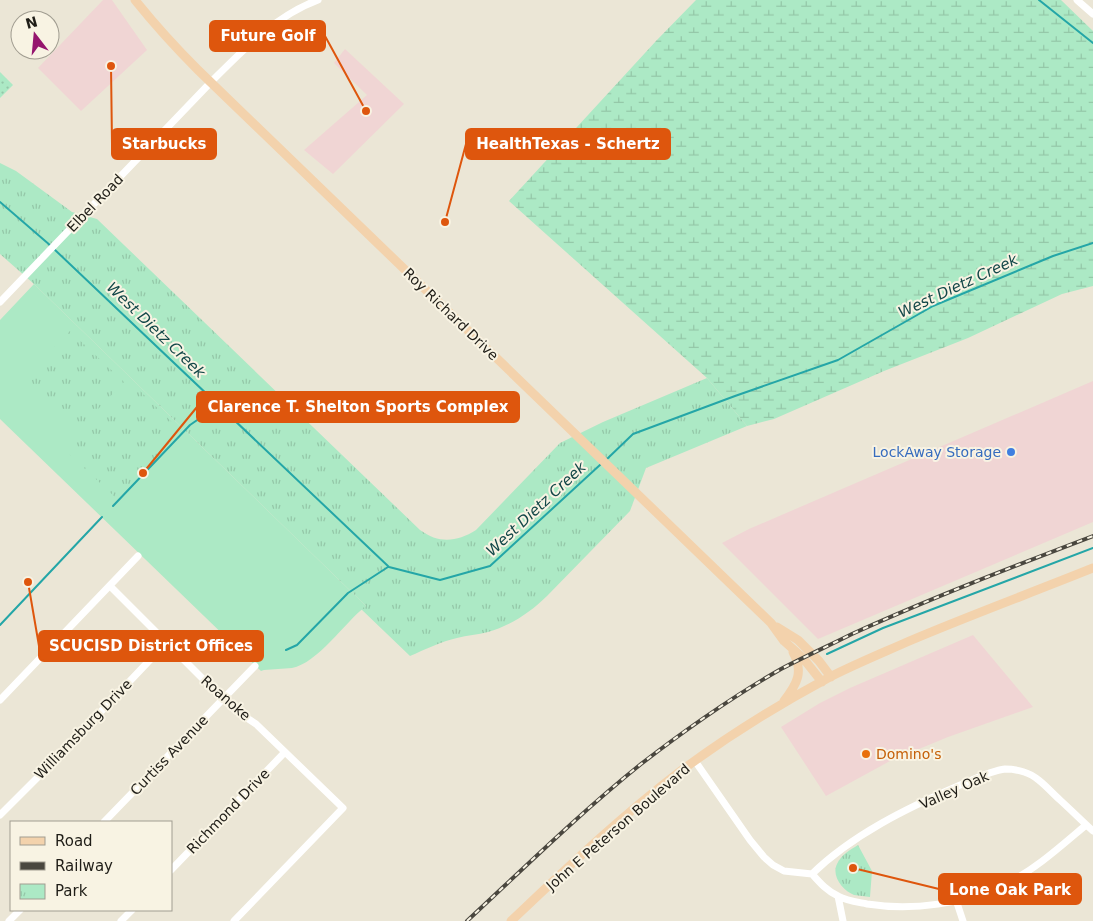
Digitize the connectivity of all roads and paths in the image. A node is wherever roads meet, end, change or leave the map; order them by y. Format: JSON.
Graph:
{"nodes":[{"id":1,"x":135,"y":0,"type":"edge"},
{"id":2,"x":318,"y":0,"type":"edge"},
{"id":3,"x":1077,"y":0,"type":"edge"},
{"id":4,"x":1093,"y":14,"type":"edge"},
{"id":5,"x":211,"y":82,"type":"junction"},
{"id":6,"x":0,"y":302,"type":"edge"},
{"id":7,"x":138,"y":556,"type":"dead end"},
{"id":8,"x":1093,"y":568,"type":"edge"},
{"id":9,"x":110,"y":586,"type":"junction"},
{"id":10,"x":771,"y":623,"type":"junction"},
{"id":11,"x":166,"y":643,"type":"junction"},
{"id":12,"x":792,"y":650,"type":"junction"},
{"id":13,"x":255,"y":666,"type":"dead end"},
{"id":14,"x":831,"y":677,"type":"junction"},
{"id":15,"x":822,"y":682,"type":"junction"},
{"id":16,"x":223,"y":699,"type":"junction"},
{"id":17,"x":0,"y":700,"type":"edge"},
{"id":18,"x":781,"y":705,"type":"junction"},
{"id":19,"x":285,"y":752,"type":"junction"},
{"id":20,"x":695,"y":761,"type":"junction"},
{"id":21,"x":0,"y":815,"type":"edge"},
{"id":22,"x":105,"y":821,"type":"edge"},
{"id":23,"x":1086,"y":825,"type":"junction"},
{"id":24,"x":1093,"y":831,"type":"edge"},
{"id":25,"x":172,"y":869,"type":"edge"},
{"id":26,"x":812,"y":874,"type":"junction"},
{"id":27,"x":838,"y":896,"type":"junction"},
{"id":28,"x":956,"y":900,"type":"junction"},
{"id":29,"x":19,"y":911,"type":"edge"},
{"id":30,"x":131,"y":911,"type":"edge"},
{"id":31,"x":9,"y":921,"type":"edge"},
{"id":32,"x":121,"y":921,"type":"edge"},
{"id":33,"x":234,"y":921,"type":"edge"},
{"id":34,"x":511,"y":921,"type":"edge"},
{"id":35,"x":843,"y":921,"type":"edge"},
{"id":36,"x":963,"y":921,"type":"edge"}],
"edges":[{"from":1,"to":5,"type":"main road","name":"Roy Richard Drive"},
{"from":2,"to":5,"type":"street","name":"Elbel Road"},
{"from":3,"to":4,"type":"street"},
{"from":5,"to":6,"type":"street","name":"Elbel Road"},
{"from":5,"to":10,"type":"main road","name":"Roy Richard Drive"},
{"from":7,"to":9,"type":"street"},
{"from":8,"to":14,"type":"main road","name":"John E Peterson Boulevard"},
{"from":9,"to":11,"type":"street","name":"Roanoke"},
{"from":9,"to":17,"type":"street"},
{"from":10,"to":12,"type":"main road","name":"Roy Richard Drive"},
{"from":10,"to":14,"type":"main road","name":"Roy Richard Drive"},
{"from":11,"to":16,"type":"street","name":"Roanoke"},
{"from":11,"to":21,"type":"street","name":"Williamsburg Drive"},
{"from":12,"to":15,"type":"main road","name":"Roy Richard Drive"},
{"from":12,"to":18,"type":"main road"},
{"from":13,"to":16,"type":"street","name":"Curtiss Avenue"},
{"from":14,"to":15,"type":"main road","name":"John E Peterson Boulevard"},
{"from":15,"to":18,"type":"main road","name":"John E Peterson Boulevard"},
{"from":16,"to":19,"type":"street","name":"Roanoke"},
{"from":16,"to":22,"type":"street","name":"Curtiss Avenue"},
{"from":18,"to":20,"type":"main road","name":"John E Peterson Boulevard"},
{"from":19,"to":25,"type":"street","name":"Richmond Drive"},
{"from":19,"to":33,"type":"street","name":"Roanoke"},
{"from":20,"to":26,"type":"street"},
{"from":20,"to":34,"type":"main road","name":"John E Peterson Boulevard"},
{"from":23,"to":24,"type":"street","name":"Valley Oak"},
{"from":23,"to":26,"type":"street","name":"Valley Oak"},
{"from":23,"to":28,"type":"street"},
{"from":26,"to":27,"type":"street"},
{"from":27,"to":28,"type":"street"},
{"from":27,"to":35,"type":"street"},
{"from":28,"to":36,"type":"street"},
{"from":29,"to":31,"type":"street"},
{"from":30,"to":32,"type":"street"}]}
